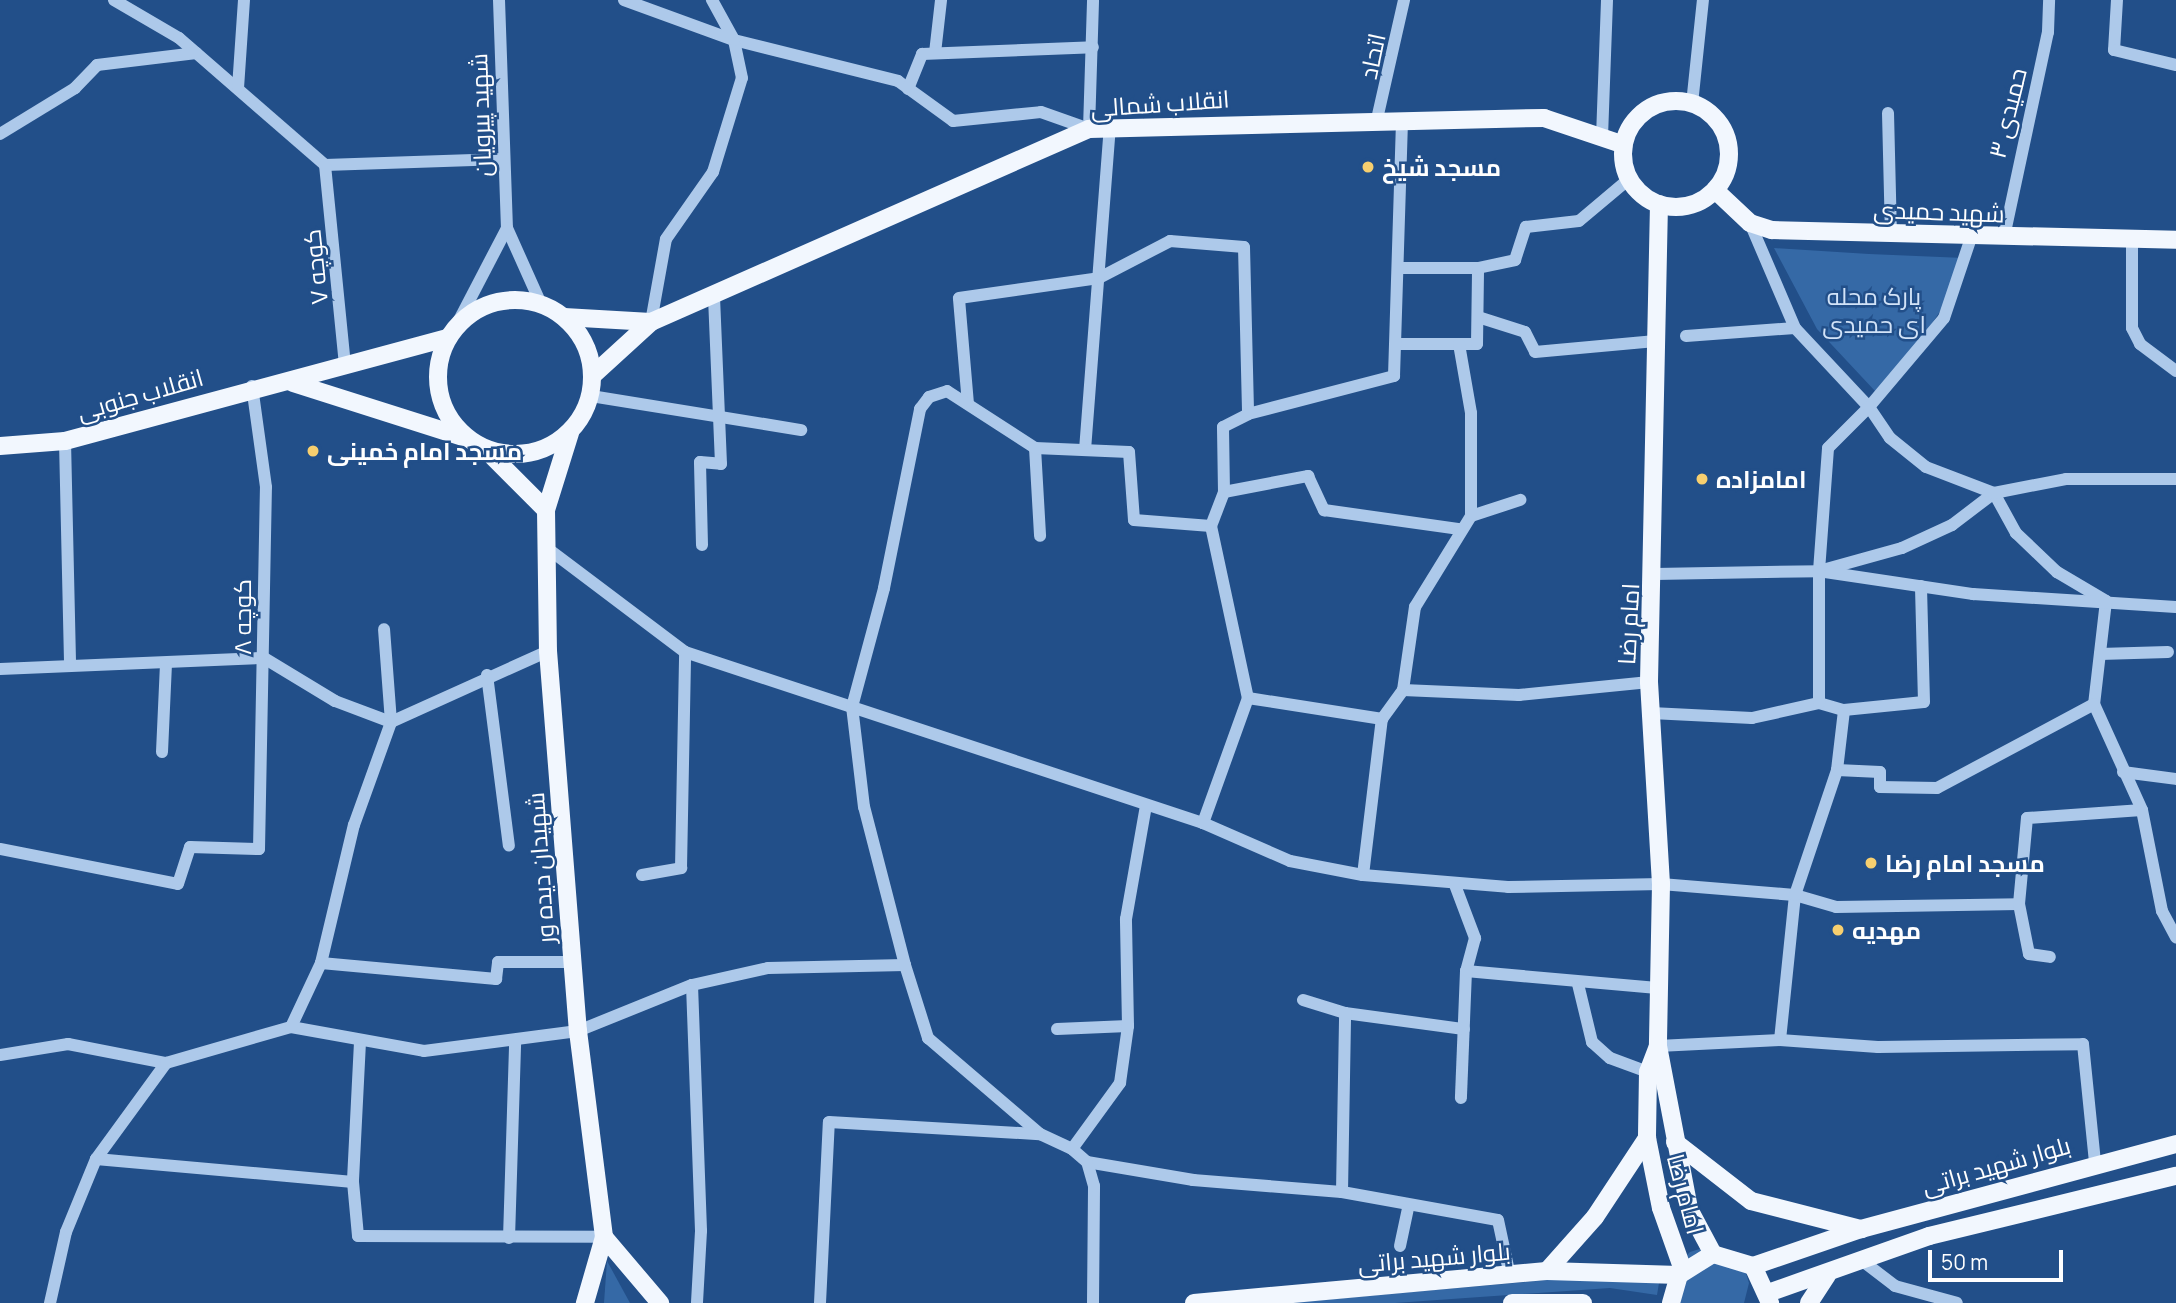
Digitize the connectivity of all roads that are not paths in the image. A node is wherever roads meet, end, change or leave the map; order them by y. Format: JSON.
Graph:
{"nodes":[{"id":1,"x":114,"y":0,"type":"edge"},
{"id":2,"x":244,"y":0,"type":"edge"},
{"id":3,"x":499,"y":0,"type":"edge"},
{"id":4,"x":624,"y":0,"type":"edge"},
{"id":5,"x":712,"y":0,"type":"edge"},
{"id":6,"x":941,"y":0,"type":"edge"},
{"id":7,"x":1093,"y":0,"type":"edge"},
{"id":8,"x":1404,"y":0,"type":"edge"},
{"id":9,"x":1607,"y":0,"type":"edge"},
{"id":10,"x":1703,"y":0,"type":"edge"},
{"id":11,"x":2049,"y":0,"type":"edge"},
{"id":12,"x":2118,"y":0,"type":"edge"},
{"id":13,"x":734,"y":40,"type":"junction"},
{"id":14,"x":1093,"y":47,"type":"junction"},
{"id":15,"x":196,"y":53,"type":"junction"},
{"id":16,"x":935,"y":53,"type":"junction"},
{"id":17,"x":2176,"y":65,"type":"edge"},
{"id":18,"x":239,"y":88,"type":"junction"},
{"id":19,"x":908,"y":89,"type":"junction"},
{"id":20,"x":1692,"y":104,"type":"junction"},
{"id":21,"x":1888,"y":113,"type":"dead end"},
{"id":22,"x":1377,"y":119,"type":"junction"},
{"id":23,"x":1402,"y":124,"type":"junction"},
{"id":24,"x":1110,"y":127,"type":"junction"},
{"id":25,"x":1089,"y":130,"type":"junction"},
{"id":26,"x":0,"y":134,"type":"edge"},
{"id":27,"x":1602,"y":137,"type":"junction"},
{"id":28,"x":1624,"y":145,"type":"junction"},
{"id":29,"x":503,"y":159,"type":"junction"},
{"id":30,"x":325,"y":165,"type":"junction"},
{"id":31,"x":1629,"y":179,"type":"junction"},
{"id":32,"x":1715,"y":190,"type":"junction"},
{"id":33,"x":1659,"y":204,"type":"junction"},
{"id":34,"x":1750,"y":223,"type":"junction"},
{"id":35,"x":507,"y":228,"type":"junction"},
{"id":36,"x":1891,"y":234,"type":"junction"},
{"id":37,"x":1972,"y":235,"type":"junction"},
{"id":38,"x":2004,"y":237,"type":"junction"},
{"id":39,"x":2132,"y":239,"type":"junction"},
{"id":40,"x":2176,"y":240,"type":"edge"},
{"id":41,"x":1398,"y":268,"type":"junction"},
{"id":42,"x":1478,"y":268,"type":"junction"},
{"id":43,"x":1100,"y":278,"type":"junction"},
{"id":44,"x":714,"y":298,"type":"junction"},
{"id":45,"x":541,"y":304,"type":"junction"},
{"id":46,"x":564,"y":317,"type":"junction"},
{"id":47,"x":1478,"y":317,"type":"junction"},
{"id":48,"x":651,"y":322,"type":"junction"},
{"id":49,"x":1795,"y":328,"type":"junction"},
{"id":50,"x":452,"y":332,"type":"junction"},
{"id":51,"x":1686,"y":336,"type":"dead end"},
{"id":52,"x":1656,"y":341,"type":"junction"},
{"id":53,"x":1397,"y":344,"type":"junction"},
{"id":54,"x":1459,"y":344,"type":"junction"},
{"id":55,"x":345,"y":365,"type":"junction"},
{"id":56,"x":2176,"y":371,"type":"edge"},
{"id":57,"x":593,"y":375,"type":"junction"},
{"id":58,"x":293,"y":383,"type":"junction"},
{"id":59,"x":251,"y":386,"type":"junction"},
{"id":60,"x":591,"y":396,"type":"junction"},
{"id":61,"x":968,"y":404,"type":"junction"},
{"id":62,"x":1869,"y":407,"type":"junction"},
{"id":63,"x":1248,"y":414,"type":"junction"},
{"id":64,"x":721,"y":422,"type":"junction"},
{"id":65,"x":801,"y":430,"type":"dead end"},
{"id":66,"x":570,"y":433,"type":"junction"},
{"id":67,"x":466,"y":438,"type":"junction"},
{"id":68,"x":65,"y":441,"type":"junction"},
{"id":69,"x":0,"y":446,"type":"edge"},
{"id":70,"x":1035,"y":448,"type":"junction"},
{"id":71,"x":485,"y":449,"type":"junction"},
{"id":72,"x":1085,"y":450,"type":"junction"},
{"id":73,"x":2176,"y":479,"type":"edge"},
{"id":74,"x":1224,"y":492,"type":"junction"},
{"id":75,"x":1994,"y":493,"type":"junction"},
{"id":76,"x":1520,"y":500,"type":"dead end"},
{"id":77,"x":546,"y":510,"type":"junction"},
{"id":78,"x":1471,"y":516,"type":"junction"},
{"id":79,"x":1211,"y":526,"type":"junction"},
{"id":80,"x":1461,"y":529,"type":"junction"},
{"id":81,"x":1040,"y":536,"type":"dead end"},
{"id":82,"x":702,"y":545,"type":"dead end"},
{"id":83,"x":547,"y":548,"type":"junction"},
{"id":84,"x":1819,"y":571,"type":"junction"},
{"id":85,"x":1655,"y":574,"type":"junction"},
{"id":86,"x":1921,"y":586,"type":"junction"},
{"id":87,"x":2106,"y":601,"type":"junction"},
{"id":88,"x":2176,"y":607,"type":"edge"},
{"id":89,"x":384,"y":629,"type":"dead end"},
{"id":90,"x":548,"y":651,"type":"junction"},
{"id":91,"x":685,"y":652,"type":"junction"},
{"id":92,"x":2168,"y":652,"type":"dead end"},
{"id":93,"x":2100,"y":654,"type":"junction"},
{"id":94,"x":264,"y":658,"type":"junction"},
{"id":95,"x":166,"y":665,"type":"junction"},
{"id":96,"x":70,"y":666,"type":"junction"},
{"id":97,"x":0,"y":669,"type":"edge"},
{"id":98,"x":487,"y":675,"type":"junction"},
{"id":99,"x":1649,"y":682,"type":"junction"},
{"id":100,"x":1403,"y":690,"type":"junction"},
{"id":101,"x":1248,"y":698,"type":"junction"},
{"id":102,"x":1819,"y":703,"type":"junction"},
{"id":103,"x":2094,"y":704,"type":"junction"},
{"id":104,"x":852,"y":707,"type":"junction"},
{"id":105,"x":1844,"y":710,"type":"junction"},
{"id":106,"x":1651,"y":713,"type":"junction"},
{"id":107,"x":1382,"y":719,"type":"junction"},
{"id":108,"x":391,"y":722,"type":"junction"},
{"id":109,"x":162,"y":752,"type":"dead end"},
{"id":110,"x":1837,"y":769,"type":"junction"},
{"id":111,"x":2123,"y":772,"type":"junction"},
{"id":112,"x":2176,"y":779,"type":"edge"},
{"id":113,"x":1146,"y":806,"type":"junction"},
{"id":114,"x":2142,"y":810,"type":"junction"},
{"id":115,"x":1203,"y":823,"type":"junction"},
{"id":116,"x":509,"y":846,"type":"dead end"},
{"id":117,"x":0,"y":849,"type":"edge"},
{"id":118,"x":642,"y":875,"type":"dead end"},
{"id":119,"x":1363,"y":875,"type":"junction"},
{"id":120,"x":1661,"y":884,"type":"junction"},
{"id":121,"x":1455,"y":885,"type":"junction"},
{"id":122,"x":1795,"y":895,"type":"junction"},
{"id":123,"x":2019,"y":904,"type":"junction"},
{"id":124,"x":2162,"y":911,"type":"junction"},
{"id":125,"x":2176,"y":913,"type":"edge"},
{"id":126,"x":2176,"y":937,"type":"edge"},
{"id":127,"x":2050,"y":957,"type":"dead end"},
{"id":128,"x":571,"y":962,"type":"junction"},
{"id":129,"x":321,"y":963,"type":"junction"},
{"id":130,"x":905,"y":965,"type":"junction"},
{"id":131,"x":1466,"y":971,"type":"junction"},
{"id":132,"x":1577,"y":984,"type":"junction"},
{"id":133,"x":692,"y":985,"type":"junction"},
{"id":134,"x":1657,"y":988,"type":"junction"},
{"id":135,"x":1303,"y":1000,"type":"dead end"},
{"id":136,"x":1345,"y":1013,"type":"junction"},
{"id":137,"x":1128,"y":1026,"type":"junction"},
{"id":138,"x":291,"y":1027,"type":"junction"},
{"id":139,"x":1057,"y":1029,"type":"dead end"},
{"id":140,"x":1464,"y":1029,"type":"junction"},
{"id":141,"x":578,"y":1031,"type":"junction"},
{"id":142,"x":1780,"y":1040,"type":"junction"},
{"id":143,"x":360,"y":1042,"type":"junction"},
{"id":144,"x":514,"y":1042,"type":"junction"},
{"id":145,"x":1658,"y":1046,"type":"junction"},
{"id":146,"x":0,"y":1055,"type":"edge"},
{"id":147,"x":166,"y":1063,"type":"junction"},
{"id":148,"x":1648,"y":1072,"type":"junction"},
{"id":149,"x":1461,"y":1098,"type":"dead end"},
{"id":150,"x":1040,"y":1134,"type":"junction"},
{"id":151,"x":1647,"y":1138,"type":"junction"},
{"id":152,"x":1674,"y":1142,"type":"junction"},
{"id":153,"x":2176,"y":1144,"type":"edge"},
{"id":154,"x":1072,"y":1149,"type":"junction"},
{"id":155,"x":96,"y":1159,"type":"junction"},
{"id":156,"x":1087,"y":1162,"type":"junction"},
{"id":157,"x":2095,"y":1163,"type":"junction"},
{"id":158,"x":2176,"y":1176,"type":"edge"},
{"id":159,"x":353,"y":1182,"type":"junction"},
{"id":160,"x":1342,"y":1192,"type":"junction"},
{"id":161,"x":1408,"y":1207,"type":"junction"},
{"id":162,"x":1861,"y":1228,"type":"junction"},
{"id":163,"x":604,"y":1237,"type":"junction"},
{"id":164,"x":509,"y":1238,"type":"junction"},
{"id":165,"x":1400,"y":1246,"type":"dead end"},
{"id":166,"x":1713,"y":1254,"type":"junction"},
{"id":167,"x":1860,"y":1259,"type":"junction"},
{"id":168,"x":1753,"y":1265,"type":"junction"},
{"id":169,"x":1547,"y":1271,"type":"junction"},
{"id":170,"x":1681,"y":1273,"type":"junction"},
{"id":171,"x":1828,"y":1275,"type":"junction"},
{"id":172,"x":1510,"y":1276,"type":"junction"},
{"id":173,"x":1769,"y":1298,"type":"edge"},
{"id":174,"x":1538,"y":1302,"type":"edge"},
{"id":175,"x":50,"y":1303,"type":"edge"},
{"id":176,"x":585,"y":1303,"type":"edge"},
{"id":177,"x":660,"y":1303,"type":"edge"},
{"id":178,"x":697,"y":1303,"type":"edge"},
{"id":179,"x":820,"y":1303,"type":"edge"},
{"id":180,"x":1093,"y":1303,"type":"edge"},
{"id":181,"x":1194,"y":1303,"type":"edge"},
{"id":182,"x":1512,"y":1303,"type":"edge"},
{"id":183,"x":1581,"y":1303,"type":"edge"},
{"id":184,"x":1671,"y":1303,"type":"edge"},
{"id":185,"x":1809,"y":1303,"type":"edge"},
{"id":186,"x":1958,"y":1303,"type":"edge"}],
"edges":[{"from":1,"to":15,"type":"street"},
{"from":2,"to":18,"type":"street"},
{"from":3,"to":29,"type":"street","name":"شهید پیرویان"},
{"from":4,"to":13,"type":"street"},
{"from":5,"to":13,"type":"street"},
{"from":6,"to":16,"type":"street"},
{"from":7,"to":14,"type":"street"},
{"from":8,"to":22,"type":"street","name":"اتحاد"},
{"from":9,"to":27,"type":"street"},
{"from":10,"to":20,"type":"street"},
{"from":11,"to":38,"type":"street","name":"حمیدی ۳"},
{"from":12,"to":17,"type":"street"},
{"from":13,"to":19,"type":"street"},
{"from":13,"to":48,"type":"street"},
{"from":14,"to":16,"type":"street"},
{"from":14,"to":25,"type":"street"},
{"from":15,"to":18,"type":"street"},
{"from":15,"to":26,"type":"street"},
{"from":16,"to":19,"type":"street"},
{"from":18,"to":30,"type":"street"},
{"from":19,"to":25,"type":"street"},
{"from":20,"to":28,"type":"main road"},
{"from":20,"to":32,"type":"main road"},
{"from":21,"to":36,"type":"street"},
{"from":22,"to":23,"type":"main road","name":"انقلاب شمالی"},
{"from":22,"to":24,"type":"main road","name":"انقلاب شمالی"},
{"from":23,"to":27,"type":"main road","name":"انقلاب شمالی"},
{"from":23,"to":41,"type":"street"},
{"from":24,"to":25,"type":"main road","name":"انقلاب شمالی"},
{"from":24,"to":43,"type":"street"},
{"from":25,"to":44,"type":"main road","name":"انقلاب شمالی"},
{"from":27,"to":28,"type":"main road","name":"انقلاب شمالی"},
{"from":28,"to":31,"type":"main road"},
{"from":29,"to":30,"type":"street"},
{"from":29,"to":35,"type":"street","name":"شهید پیرویان"},
{"from":30,"to":55,"type":"street","name":"کوچه ۷"},
{"from":31,"to":33,"type":"main road"},
{"from":31,"to":42,"type":"street"},
{"from":32,"to":33,"type":"main road"},
{"from":32,"to":34,"type":"main road"},
{"from":33,"to":52,"type":"main road","name":"امام رضا"},
{"from":34,"to":36,"type":"main road","name":"شهید حمیدی"},
{"from":34,"to":49,"type":"street"},
{"from":35,"to":45,"type":"street"},
{"from":35,"to":50,"type":"street"},
{"from":36,"to":37,"type":"main road","name":"شهید حمیدی"},
{"from":37,"to":38,"type":"main road","name":"شهید حمیدی"},
{"from":37,"to":62,"type":"street"},
{"from":38,"to":39,"type":"main road","name":"شهید حمیدی"},
{"from":39,"to":40,"type":"main road","name":"شهید حمیدی"},
{"from":39,"to":56,"type":"street"},
{"from":41,"to":42,"type":"street"},
{"from":41,"to":53,"type":"street"},
{"from":42,"to":47,"type":"street"},
{"from":43,"to":61,"type":"street"},
{"from":43,"to":63,"type":"street"},
{"from":43,"to":72,"type":"street"},
{"from":44,"to":48,"type":"main road","name":"انقلاب شمالی"},
{"from":44,"to":64,"type":"street"},
{"from":45,"to":46,"type":"main road"},
{"from":45,"to":50,"type":"main road"},
{"from":46,"to":48,"type":"main road"},
{"from":46,"to":57,"type":"main road"},
{"from":47,"to":52,"type":"street"},
{"from":47,"to":54,"type":"street"},
{"from":48,"to":57,"type":"main road"},
{"from":49,"to":51,"type":"street"},
{"from":49,"to":62,"type":"street"},
{"from":50,"to":55,"type":"main road"},
{"from":50,"to":67,"type":"main road"},
{"from":52,"to":85,"type":"main road","name":"امام رضا"},
{"from":53,"to":54,"type":"street"},
{"from":53,"to":63,"type":"street"},
{"from":54,"to":78,"type":"street"},
{"from":55,"to":58,"type":"main road"},
{"from":57,"to":60,"type":"main road"},
{"from":58,"to":59,"type":"main road","name":"انقلاب جنوبی"},
{"from":58,"to":67,"type":"main road"},
{"from":59,"to":68,"type":"main road","name":"انقلاب جنوبی"},
{"from":59,"to":94,"type":"street","name":"کوچه ۸"},
{"from":60,"to":64,"type":"street"},
{"from":60,"to":66,"type":"main road"},
{"from":61,"to":70,"type":"street"},
{"from":61,"to":104,"type":"street"},
{"from":62,"to":75,"type":"street"},
{"from":62,"to":84,"type":"street"},
{"from":63,"to":74,"type":"street"},
{"from":64,"to":65,"type":"street"},
{"from":64,"to":82,"type":"street"},
{"from":66,"to":71,"type":"main road"},
{"from":66,"to":77,"type":"main road","name":"شهیدان دیده ور"},
{"from":67,"to":71,"type":"main road"},
{"from":68,"to":69,"type":"main road","name":"انقلاب جنوبی"},
{"from":68,"to":96,"type":"street"},
{"from":70,"to":72,"type":"street"},
{"from":70,"to":81,"type":"street"},
{"from":71,"to":77,"type":"main road"},
{"from":72,"to":79,"type":"street"},
{"from":73,"to":75,"type":"street"},
{"from":74,"to":79,"type":"street"},
{"from":74,"to":80,"type":"street"},
{"from":75,"to":84,"type":"street"},
{"from":75,"to":87,"type":"street"},
{"from":76,"to":78,"type":"street"},
{"from":77,"to":83,"type":"main road","name":"شهیدان دیده ور"},
{"from":78,"to":80,"type":"street"},
{"from":79,"to":101,"type":"street"},
{"from":80,"to":100,"type":"street"},
{"from":83,"to":90,"type":"main road","name":"شهیدان دیده ور"},
{"from":83,"to":91,"type":"street"},
{"from":84,"to":85,"type":"street"},
{"from":84,"to":86,"type":"street"},
{"from":84,"to":102,"type":"street"},
{"from":85,"to":99,"type":"main road","name":"امام رضا"},
{"from":86,"to":87,"type":"street"},
{"from":86,"to":105,"type":"street"},
{"from":87,"to":88,"type":"street"},
{"from":87,"to":93,"type":"street"},
{"from":89,"to":108,"type":"street"},
{"from":90,"to":98,"type":"street"},
{"from":90,"to":128,"type":"main road","name":"شهیدان دیده ور"},
{"from":91,"to":104,"type":"street"},
{"from":91,"to":118,"type":"street"},
{"from":92,"to":93,"type":"street"},
{"from":93,"to":103,"type":"street"},
{"from":94,"to":95,"type":"street"},
{"from":94,"to":108,"type":"street"},
{"from":94,"to":117,"type":"street","name":"کوچه ۸"},
{"from":95,"to":96,"type":"street"},
{"from":95,"to":109,"type":"street"},
{"from":96,"to":97,"type":"street"},
{"from":98,"to":108,"type":"street"},
{"from":98,"to":116,"type":"street"},
{"from":99,"to":100,"type":"street"},
{"from":99,"to":106,"type":"main road","name":"امام رضا"},
{"from":100,"to":107,"type":"street"},
{"from":101,"to":107,"type":"street"},
{"from":101,"to":115,"type":"street"},
{"from":102,"to":105,"type":"street"},
{"from":102,"to":106,"type":"street"},
{"from":103,"to":110,"type":"street"},
{"from":103,"to":111,"type":"street"},
{"from":104,"to":113,"type":"street"},
{"from":104,"to":130,"type":"street"},
{"from":105,"to":110,"type":"street"},
{"from":106,"to":120,"type":"main road","name":"امام رضا"},
{"from":107,"to":119,"type":"street"},
{"from":108,"to":129,"type":"street"},
{"from":110,"to":122,"type":"street"},
{"from":111,"to":112,"type":"street"},
{"from":111,"to":114,"type":"street"},
{"from":113,"to":115,"type":"street"},
{"from":113,"to":137,"type":"street"},
{"from":114,"to":123,"type":"street"},
{"from":114,"to":124,"type":"street"},
{"from":115,"to":119,"type":"street"},
{"from":119,"to":121,"type":"street"},
{"from":120,"to":121,"type":"street"},
{"from":120,"to":122,"type":"street"},
{"from":120,"to":134,"type":"main road","name":"امام رضا"},
{"from":121,"to":131,"type":"street"},
{"from":122,"to":123,"type":"street"},
{"from":122,"to":142,"type":"street"},
{"from":123,"to":127,"type":"street"},
{"from":124,"to":125,"type":"street"},
{"from":124,"to":126,"type":"street"},
{"from":128,"to":129,"type":"street"},
{"from":128,"to":141,"type":"main road","name":"شهیدان دیده ور"},
{"from":129,"to":138,"type":"street"},
{"from":130,"to":133,"type":"street"},
{"from":130,"to":150,"type":"street"},
{"from":131,"to":132,"type":"street"},
{"from":131,"to":140,"type":"street"},
{"from":132,"to":134,"type":"street"},
{"from":132,"to":148,"type":"street"},
{"from":133,"to":141,"type":"street"},
{"from":133,"to":178,"type":"street"},
{"from":134,"to":145,"type":"main road","name":"امام رضا"},
{"from":135,"to":136,"type":"street"},
{"from":136,"to":140,"type":"street"},
{"from":136,"to":160,"type":"street"},
{"from":137,"to":139,"type":"street"},
{"from":137,"to":154,"type":"street"},
{"from":138,"to":143,"type":"street"},
{"from":138,"to":147,"type":"street"},
{"from":140,"to":149,"type":"street"},
{"from":141,"to":144,"type":"street"},
{"from":141,"to":163,"type":"main road","name":"شهیدان دیده ور"},
{"from":142,"to":145,"type":"street"},
{"from":142,"to":157,"type":"street"},
{"from":143,"to":144,"type":"street"},
{"from":143,"to":159,"type":"street"},
{"from":144,"to":164,"type":"street"},
{"from":145,"to":148,"type":"main road","name":"امام رضا"},
{"from":145,"to":152,"type":"main road","name":"امام رضا"},
{"from":146,"to":147,"type":"street"},
{"from":147,"to":155,"type":"street"},
{"from":148,"to":151,"type":"main road","name":"امام رضا"},
{"from":150,"to":154,"type":"street"},
{"from":150,"to":179,"type":"street"},
{"from":151,"to":169,"type":"main road"},
{"from":151,"to":170,"type":"main road","name":"امام رضا"},
{"from":152,"to":162,"type":"main road"},
{"from":152,"to":166,"type":"main road","name":"امام رضا"},
{"from":153,"to":157,"type":"main road","name":"بلوار شهید براتی"},
{"from":154,"to":156,"type":"street"},
{"from":155,"to":159,"type":"street"},
{"from":155,"to":175,"type":"street"},
{"from":156,"to":160,"type":"street"},
{"from":156,"to":180,"type":"street"},
{"from":157,"to":162,"type":"main road","name":"بلوار شهید براتی"},
{"from":158,"to":167,"type":"main road","name":"بلوار شهید براتی"},
{"from":159,"to":164,"type":"street"},
{"from":160,"to":161,"type":"street"},
{"from":161,"to":165,"type":"street"},
{"from":161,"to":172,"type":"street"},
{"from":162,"to":168,"type":"main road","name":"بلوار شهید براتی"},
{"from":163,"to":164,"type":"street"},
{"from":163,"to":176,"type":"main road","name":"شهیدان دیده ور"},
{"from":163,"to":177,"type":"main road"},
{"from":166,"to":168,"type":"main road"},
{"from":166,"to":170,"type":"main road"},
{"from":167,"to":171,"type":"main road","name":"بلوار شهید براتی"},
{"from":167,"to":186,"type":"street"},
{"from":168,"to":173,"type":"main road"},
{"from":169,"to":170,"type":"main road","name":"بلوار شهید براتی"},
{"from":169,"to":172,"type":"main road","name":"بلوار شهید براتی"},
{"from":170,"to":184,"type":"main road"},
{"from":171,"to":173,"type":"main road","name":"بلوار شهید براتی"},
{"from":171,"to":185,"type":"main road"},
{"from":172,"to":181,"type":"main road","name":"بلوار شهید براتی"},
{"from":174,"to":182,"type":"main road"},
{"from":174,"to":183,"type":"main road"}]}
